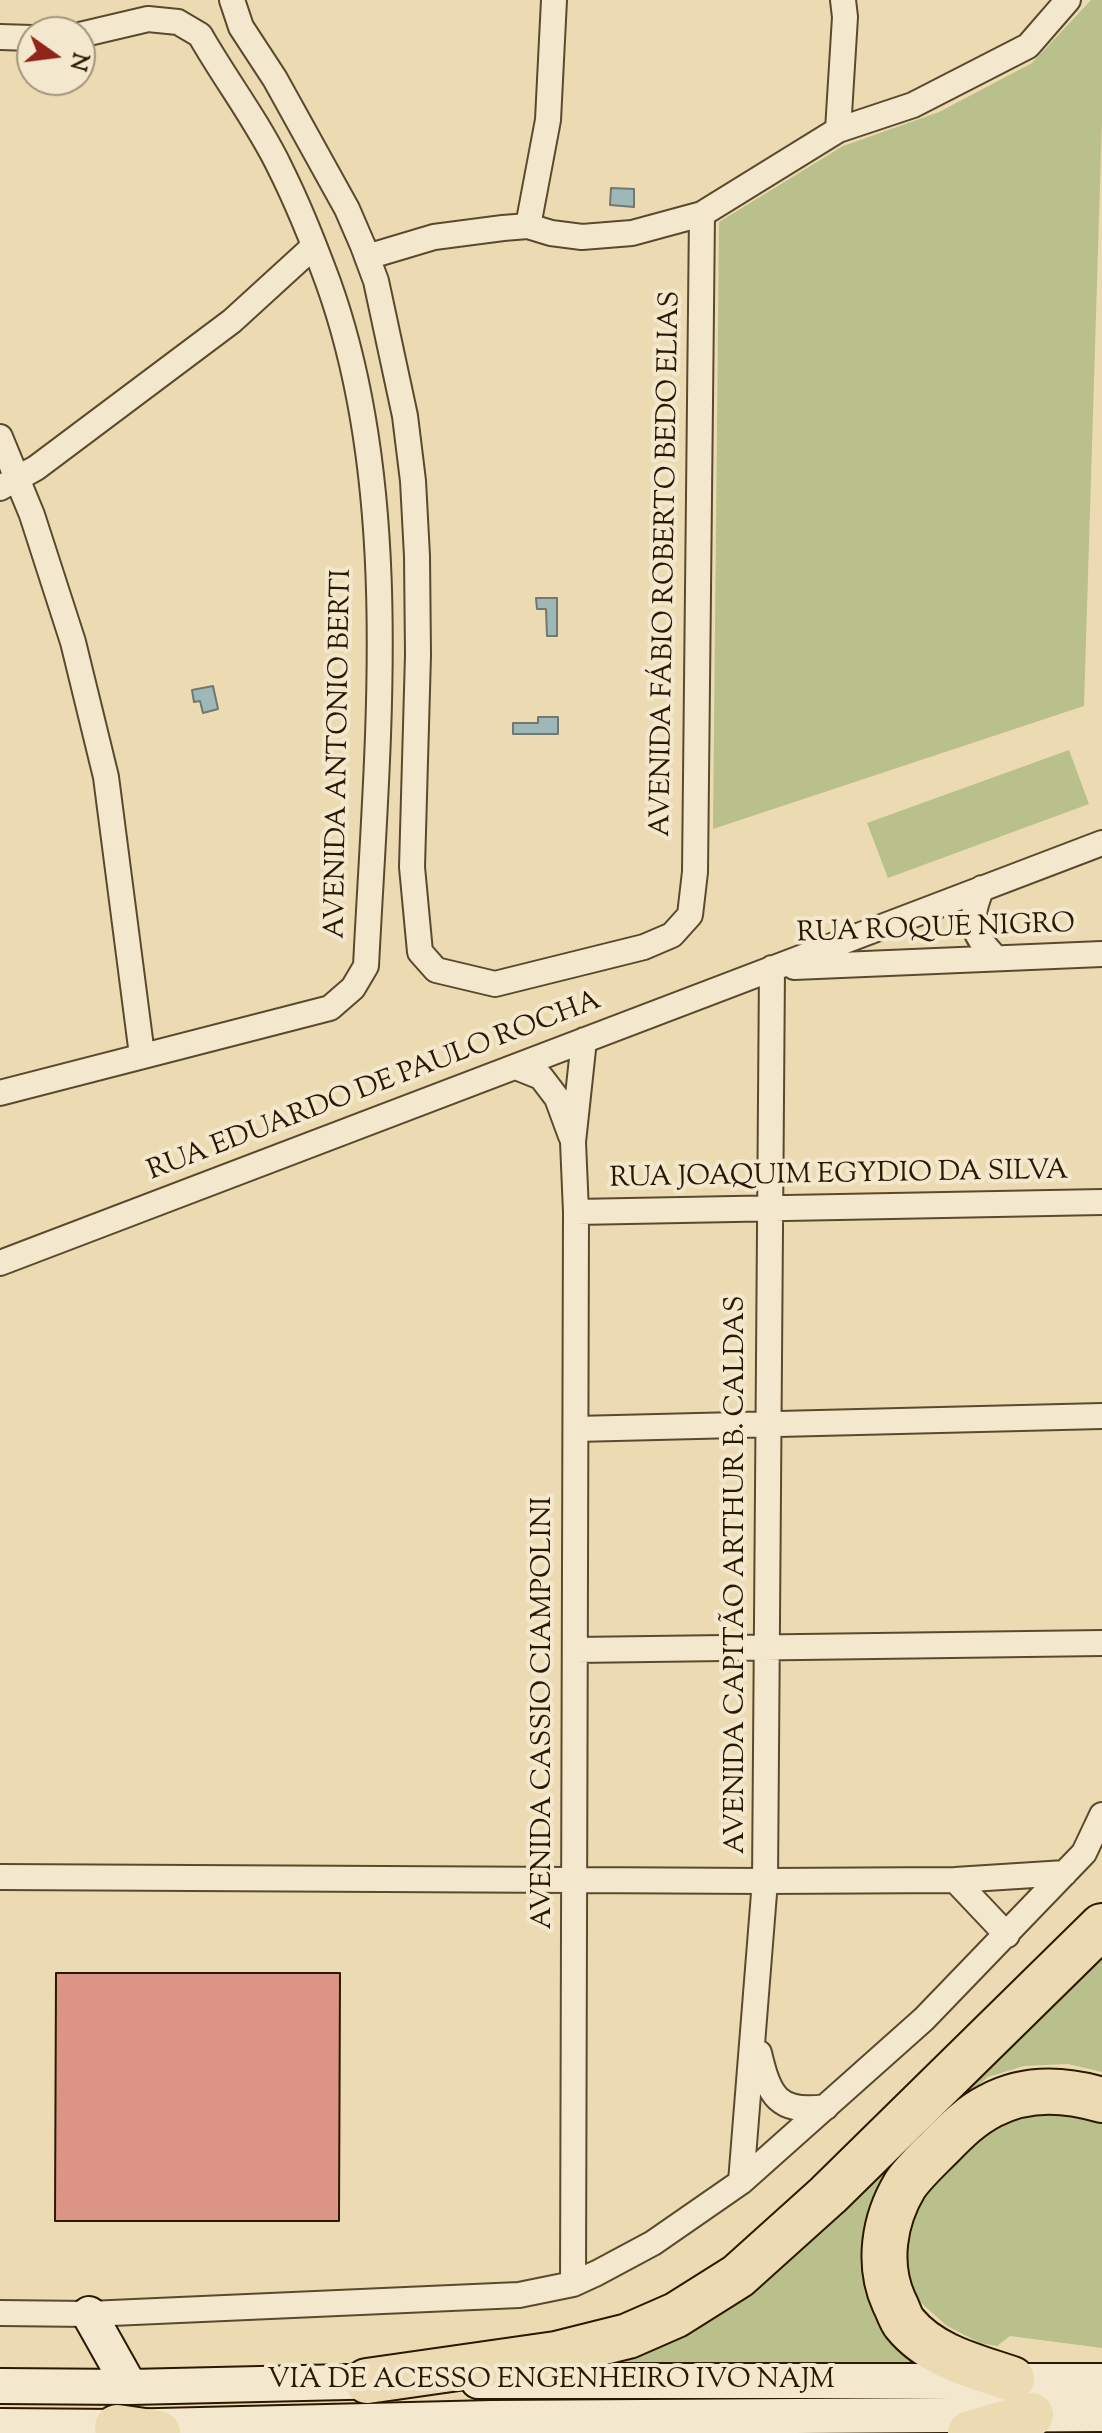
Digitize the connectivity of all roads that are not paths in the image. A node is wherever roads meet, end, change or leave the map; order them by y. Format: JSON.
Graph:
{"nodes":[{"id":1,"x":232,"y":0,"type":"edge"},
{"id":2,"x":554,"y":0,"type":"edge"},
{"id":3,"x":843,"y":0,"type":"edge"},
{"id":4,"x":1068,"y":0,"type":"edge"},
{"id":5,"x":96,"y":31,"type":"edge"},
{"id":6,"x":838,"y":130,"type":"junction"},
{"id":7,"x":702,"y":214,"type":"junction"},
{"id":8,"x":528,"y":226,"type":"junction"},
{"id":9,"x":313,"y":247,"type":"junction"},
{"id":10,"x":367,"y":257,"type":"junction"},
{"id":11,"x":0,"y":437,"type":"edge"},
{"id":12,"x":9,"y":483,"type":"edge"},
{"id":13,"x":1102,"y":843,"type":"edge"},
{"id":14,"x":982,"y":888,"type":"junction"},
{"id":15,"x":1102,"y":954,"type":"edge"},
{"id":16,"x":996,"y":958,"type":"junction"},
{"id":17,"x":772,"y":968,"type":"junction"},
{"id":18,"x":584,"y":1040,"type":"junction"},
{"id":19,"x":142,"y":1055,"type":"junction"},
{"id":20,"x":516,"y":1067,"type":"junction"},
{"id":21,"x":0,"y":1093,"type":"edge"},
{"id":22,"x":573,"y":1142,"type":"junction"},
{"id":23,"x":1102,"y":1202,"type":"edge"},
{"id":24,"x":770,"y":1209,"type":"junction"},
{"id":25,"x":576,"y":1212,"type":"junction"},
{"id":26,"x":0,"y":1263,"type":"edge"},
{"id":27,"x":1102,"y":1416,"type":"edge"},
{"id":28,"x":769,"y":1424,"type":"junction"},
{"id":29,"x":576,"y":1429,"type":"junction"},
{"id":30,"x":1102,"y":1643,"type":"edge"},
{"id":31,"x":767,"y":1648,"type":"junction"},
{"id":32,"x":575,"y":1650,"type":"junction"},
{"id":33,"x":1102,"y":1815,"type":"edge"},
{"id":34,"x":1065,"y":1873,"type":"junction"},
{"id":35,"x":0,"y":1877,"type":"edge"},
{"id":36,"x":574,"y":1880,"type":"junction"},
{"id":37,"x":955,"y":1880,"type":"junction"},
{"id":38,"x":765,"y":1881,"type":"junction"},
{"id":39,"x":1102,"y":1926,"type":"edge"},
{"id":40,"x":1007,"y":1935,"type":"junction"},
{"id":41,"x":754,"y":2035,"type":"junction"},
{"id":42,"x":1102,"y":2100,"type":"edge"},
{"id":43,"x":826,"y":2107,"type":"junction"},
{"id":44,"x":741,"y":2182,"type":"junction"},
{"id":45,"x":573,"y":2284,"type":"junction"},
{"id":46,"x":0,"y":2313,"type":"edge"},
{"id":47,"x":89,"y":2314,"type":"junction"},
{"id":48,"x":367,"y":2381,"type":"junction"},
{"id":49,"x":1102,"y":2381,"type":"edge"},
{"id":50,"x":0,"y":2386,"type":"edge"},
{"id":51,"x":1022,"y":2397,"type":"junction"},
{"id":52,"x":1102,"y":2414,"type":"edge"},
{"id":53,"x":135,"y":2415,"type":"edge"},
{"id":54,"x":0,"y":2426,"type":"edge"},
{"id":55,"x":970,"y":2433,"type":"edge"}],
"edges":[{"from":1,"to":10,"type":"street"},
{"from":2,"to":8,"type":"street"},
{"from":3,"to":6,"type":"street"},
{"from":4,"to":6,"type":"street"},
{"from":5,"to":9,"type":"street","name":"AVENIDA ANTONIO BERTI"},
{"from":6,"to":7,"type":"street"},
{"from":7,"to":8,"type":"street"},
{"from":7,"to":10,"type":"street","name":"AVENIDA FÁBIO ROBERTO BEDO ELIAS"},
{"from":8,"to":10,"type":"street"},
{"from":9,"to":12,"type":"street"},
{"from":9,"to":19,"type":"street","name":"AVENIDA ANTONIO BERTI"},
{"from":11,"to":12,"type":"street"},
{"from":12,"to":19,"type":"street"},
{"from":13,"to":14,"type":"street","name":"RUA EDUARDO DE PAULO ROCHA"},
{"from":14,"to":16,"type":"street"},
{"from":14,"to":17,"type":"street","name":"RUA EDUARDO DE PAULO ROCHA"},
{"from":15,"to":16,"type":"street","name":"RUA ROQUE NIGRO"},
{"from":16,"to":17,"type":"street","name":"RUA ROQUE NIGRO"},
{"from":17,"to":18,"type":"street","name":"RUA EDUARDO DE PAULO ROCHA"},
{"from":17,"to":24,"type":"street","name":"AVENIDA CAPITÃO ARTHUR B. CALDAS"},
{"from":18,"to":20,"type":"street","name":"RUA EDUARDO DE PAULO ROCHA"},
{"from":18,"to":22,"type":"street"},
{"from":19,"to":21,"type":"street"},
{"from":20,"to":22,"type":"street"},
{"from":20,"to":26,"type":"street","name":"RUA EDUARDO DE PAULO ROCHA"},
{"from":22,"to":25,"type":"street","name":"AVENIDA CASSIO CIAMPOLINI"},
{"from":23,"to":24,"type":"street","name":"RUA JOAQUIM EGYDIO DA SILVA"},
{"from":24,"to":25,"type":"street","name":"RUA JOAQUIM EGYDIO DA SILVA"},
{"from":24,"to":28,"type":"street","name":"AVENIDA CAPITÃO ARTHUR B. CALDAS"},
{"from":25,"to":29,"type":"street","name":"AVENIDA CASSIO CIAMPOLINI"},
{"from":27,"to":28,"type":"street"},
{"from":28,"to":29,"type":"street"},
{"from":28,"to":31,"type":"street","name":"AVENIDA CAPITÃO ARTHUR B. CALDAS"},
{"from":29,"to":32,"type":"street","name":"AVENIDA CASSIO CIAMPOLINI"},
{"from":30,"to":31,"type":"street"},
{"from":31,"to":32,"type":"street"},
{"from":31,"to":38,"type":"street","name":"AVENIDA CAPITÃO ARTHUR B. CALDAS"},
{"from":32,"to":36,"type":"street","name":"AVENIDA CASSIO CIAMPOLINI"},
{"from":33,"to":34,"type":"street"},
{"from":34,"to":37,"type":"street"},
{"from":34,"to":40,"type":"street"},
{"from":35,"to":36,"type":"street"},
{"from":36,"to":38,"type":"street"},
{"from":36,"to":45,"type":"street","name":"AVENIDA CASSIO CIAMPOLINI"},
{"from":37,"to":38,"type":"street"},
{"from":37,"to":40,"type":"street"},
{"from":38,"to":41,"type":"street","name":"AVENIDA CAPITÃO ARTHUR B. CALDAS"},
{"from":39,"to":48,"type":"highway"},
{"from":40,"to":43,"type":"street"},
{"from":41,"to":43,"type":"street"},
{"from":41,"to":44,"type":"street","name":"AVENIDA CAPITÃO ARTHUR B. CALDAS"},
{"from":42,"to":51,"type":"highway"},
{"from":43,"to":44,"type":"street"},
{"from":44,"to":45,"type":"street"},
{"from":45,"to":47,"type":"street"},
{"from":46,"to":47,"type":"street"},
{"from":47,"to":53,"type":"main road"},
{"from":48,"to":51,"type":"main road","name":"VIA DE ACESSO ENGENHEIRO IVO NAJM"},
{"from":48,"to":53,"type":"main road","name":"VIA DE ACESSO ENGENHEIRO IVO NAJM"},
{"from":49,"to":51,"type":"main road","name":"VIA DE ACESSO ENGENHEIRO IVO NAJM"},
{"from":50,"to":53,"type":"main road","name":"VIA DE ACESSO ENGENHEIRO IVO NAJM"},
{"from":51,"to":52,"type":"main road","name":"VIA DE ACESSO ENGENHEIRO IVO NAJM"},
{"from":51,"to":53,"type":"main road","name":"VIA DE ACESSO ENGENHEIRO IVO NAJM"},
{"from":51,"to":55,"type":"highway"},
{"from":53,"to":54,"type":"main road","name":"VIA DE ACESSO ENGENHEIRO IVO NAJM"}]}
